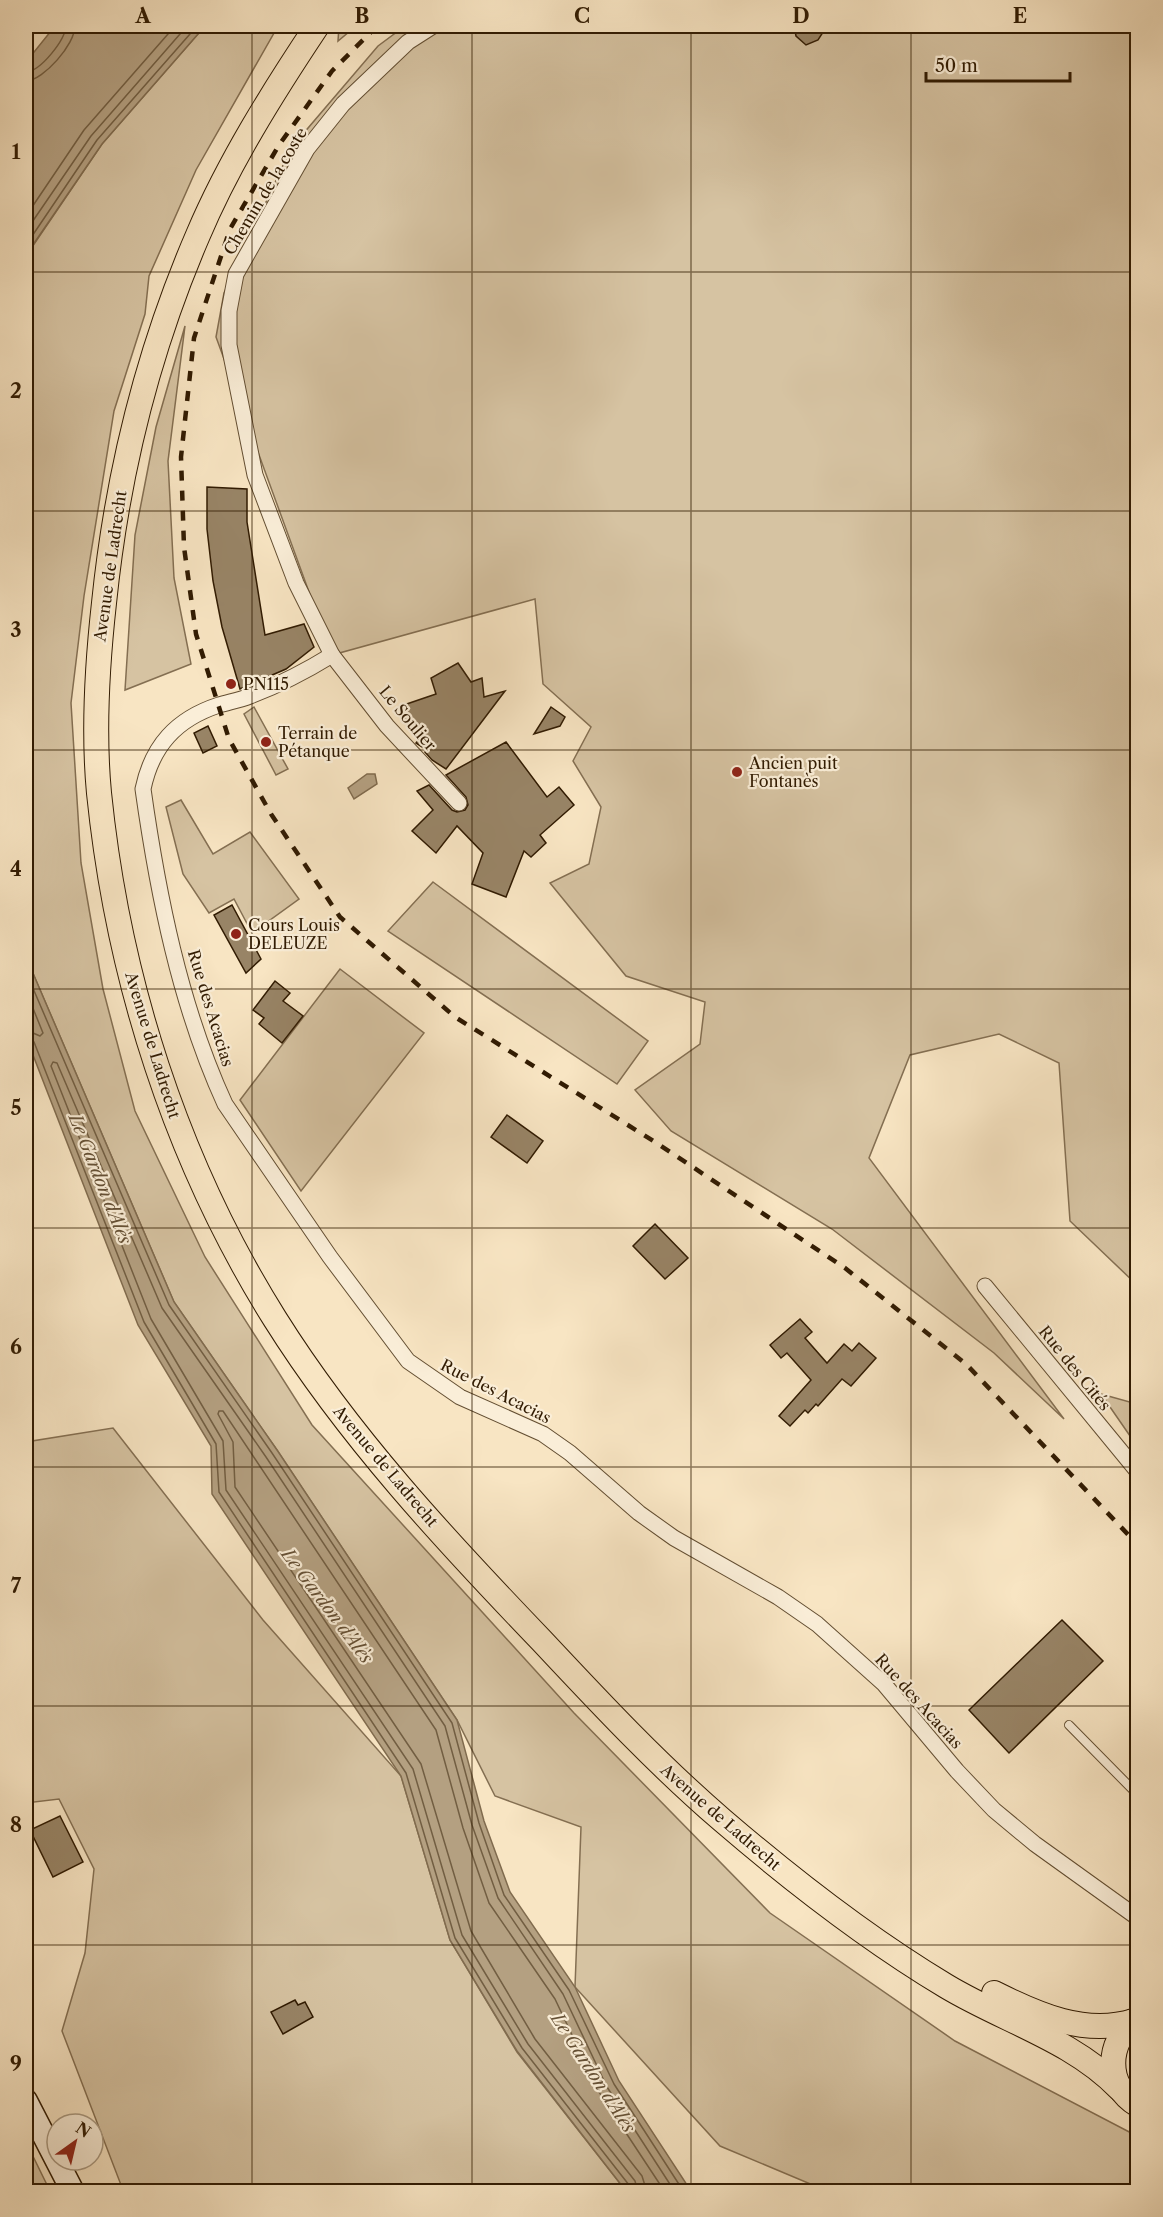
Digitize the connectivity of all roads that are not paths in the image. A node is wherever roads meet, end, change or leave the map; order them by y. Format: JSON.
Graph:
{"nodes":[{"id":1,"x":316,"y":26,"type":"edge"},
{"id":2,"x":433,"y":26,"type":"edge"},
{"id":3,"x":332,"y":655,"type":"junction"},
{"id":4,"x":459,"y":803,"type":"dead end"},
{"id":5,"x":985,"y":1286,"type":"dead end"},
{"id":6,"x":1137,"y":1472,"type":"edge"},
{"id":7,"x":1069,"y":1725,"type":"dead end"},
{"id":8,"x":1137,"y":1795,"type":"edge"},
{"id":9,"x":796,"y":1882,"type":"junction"},
{"id":10,"x":1137,"y":1918,"type":"edge"},
{"id":11,"x":1136,"y":2020,"type":"edge"},
{"id":12,"x":1129,"y":2097,"type":"edge"},
{"id":13,"x":26,"y":2101,"type":"edge"},
{"id":14,"x":73,"y":2192,"type":"edge"}],
"edges":[{"from":1,"to":9,"type":"main road","name":"Avenue de Ladrecht"},
{"from":2,"to":3,"type":"street","name":"Chemin de la coste"},
{"from":3,"to":4,"type":"street","name":"Le Soulier"},
{"from":3,"to":10,"type":"street","name":"Rue des Acacias"},
{"from":5,"to":6,"type":"street","name":"Rue des Cités"},
{"from":7,"to":8,"type":"lane"},
{"from":9,"to":11,"type":"main road","name":"Avenue de Ladrecht"},
{"from":9,"to":12,"type":"main road","name":"Avenue de Ladrecht"},
{"from":11,"to":12,"type":"main road"},
{"from":13,"to":14,"type":"main road"}]}
